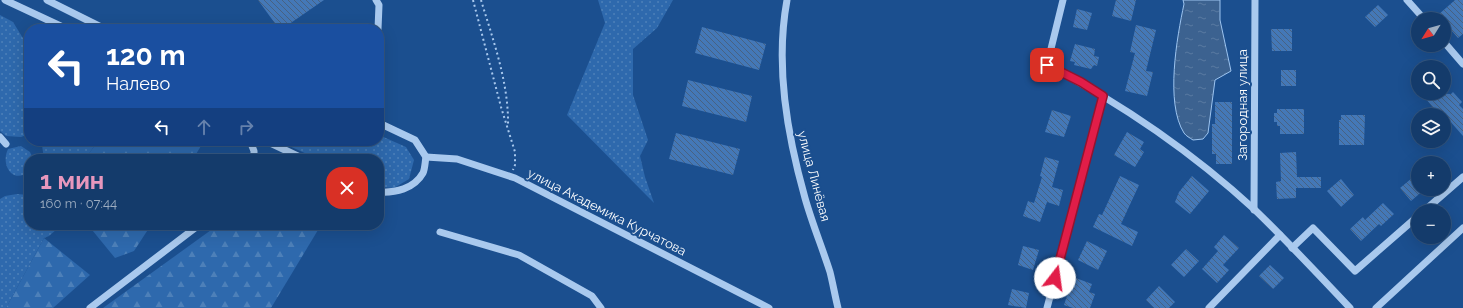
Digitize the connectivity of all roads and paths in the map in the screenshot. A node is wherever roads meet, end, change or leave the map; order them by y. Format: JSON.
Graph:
{"nodes":[{"id":1,"x":5,"y":0,"type":"edge"},
{"id":2,"x":47,"y":0,"type":"edge"},
{"id":3,"x":376,"y":0,"type":"edge"},
{"id":4,"x":473,"y":0,"type":"edge"},
{"id":5,"x":481,"y":0,"type":"edge"},
{"id":6,"x":787,"y":0,"type":"edge"},
{"id":7,"x":1063,"y":0,"type":"edge"},
{"id":8,"x":1255,"y":0,"type":"edge"},
{"id":9,"x":1407,"y":0,"type":"edge"},
{"id":10,"x":1418,"y":12,"type":"edge"},
{"id":11,"x":56,"y":24,"type":"edge"},
{"id":12,"x":95,"y":24,"type":"edge"},
{"id":13,"x":378,"y":24,"type":"edge"},
{"id":14,"x":1451,"y":50,"type":"edge"},
{"id":15,"x":1463,"y":64,"type":"edge"},
{"id":16,"x":1103,"y":96,"type":"junction"},
{"id":17,"x":384,"y":126,"type":"edge"},
{"id":18,"x":508,"y":127,"type":"junction"},
{"id":19,"x":0,"y":137,"type":"edge"},
{"id":20,"x":6,"y":144,"type":"dead end"},
{"id":21,"x":277,"y":146,"type":"edge"},
{"id":22,"x":293,"y":154,"type":"edge"},
{"id":23,"x":426,"y":157,"type":"junction"},
{"id":24,"x":511,"y":177,"type":"junction"},
{"id":25,"x":1463,"y":177,"type":"edge"},
{"id":26,"x":384,"y":192,"type":"edge"},
{"id":27,"x":1432,"y":204,"type":"edge"},
{"id":28,"x":1254,"y":210,"type":"junction"},
{"id":29,"x":1411,"y":222,"type":"edge"},
{"id":30,"x":1463,"y":228,"type":"edge"},
{"id":31,"x":192,"y":230,"type":"edge"},
{"id":32,"x":440,"y":232,"type":"dead end"},
{"id":33,"x":1280,"y":235,"type":"junction"},
{"id":34,"x":1292,"y":248,"type":"junction"},
{"id":35,"x":90,"y":308,"type":"edge"},
{"id":36,"x":601,"y":308,"type":"edge"},
{"id":37,"x":769,"y":308,"type":"edge"},
{"id":38,"x":838,"y":308,"type":"edge"},
{"id":39,"x":1047,"y":308,"type":"edge"},
{"id":40,"x":1209,"y":308,"type":"edge"},
{"id":41,"x":1350,"y":308,"type":"edge"},
{"id":42,"x":1376,"y":308,"type":"edge"}],
"edges":[{"from":1,"to":11,"type":"street"},
{"from":2,"to":12,"type":"street"},
{"from":3,"to":13,"type":"street"},
{"from":4,"to":18,"type":"path"},
{"from":5,"to":18,"type":"path"},
{"from":6,"to":38,"type":"street","name":"улица Линёвая"},
{"from":7,"to":16,"type":"street"},
{"from":8,"to":28,"type":"street","name":"Загородная улица"},
{"from":9,"to":10,"type":"street"},
{"from":14,"to":15,"type":"street"},
{"from":16,"to":28,"type":"street"},
{"from":16,"to":39,"type":"street"},
{"from":17,"to":23,"type":"street"},
{"from":18,"to":24,"type":"path"},
{"from":19,"to":20,"type":"street"},
{"from":21,"to":22,"type":"street"},
{"from":23,"to":24,"type":"street","name":"улица Академика Курчатова"},
{"from":23,"to":26,"type":"street"},
{"from":24,"to":37,"type":"street","name":"улица Академика Курчатова"},
{"from":25,"to":27,"type":"street"},
{"from":28,"to":33,"type":"street"},
{"from":29,"to":34,"type":"street"},
{"from":30,"to":42,"type":"street"},
{"from":31,"to":35,"type":"street"},
{"from":32,"to":36,"type":"street"},
{"from":33,"to":34,"type":"street"},
{"from":33,"to":40,"type":"street"},
{"from":34,"to":41,"type":"street"}]}
